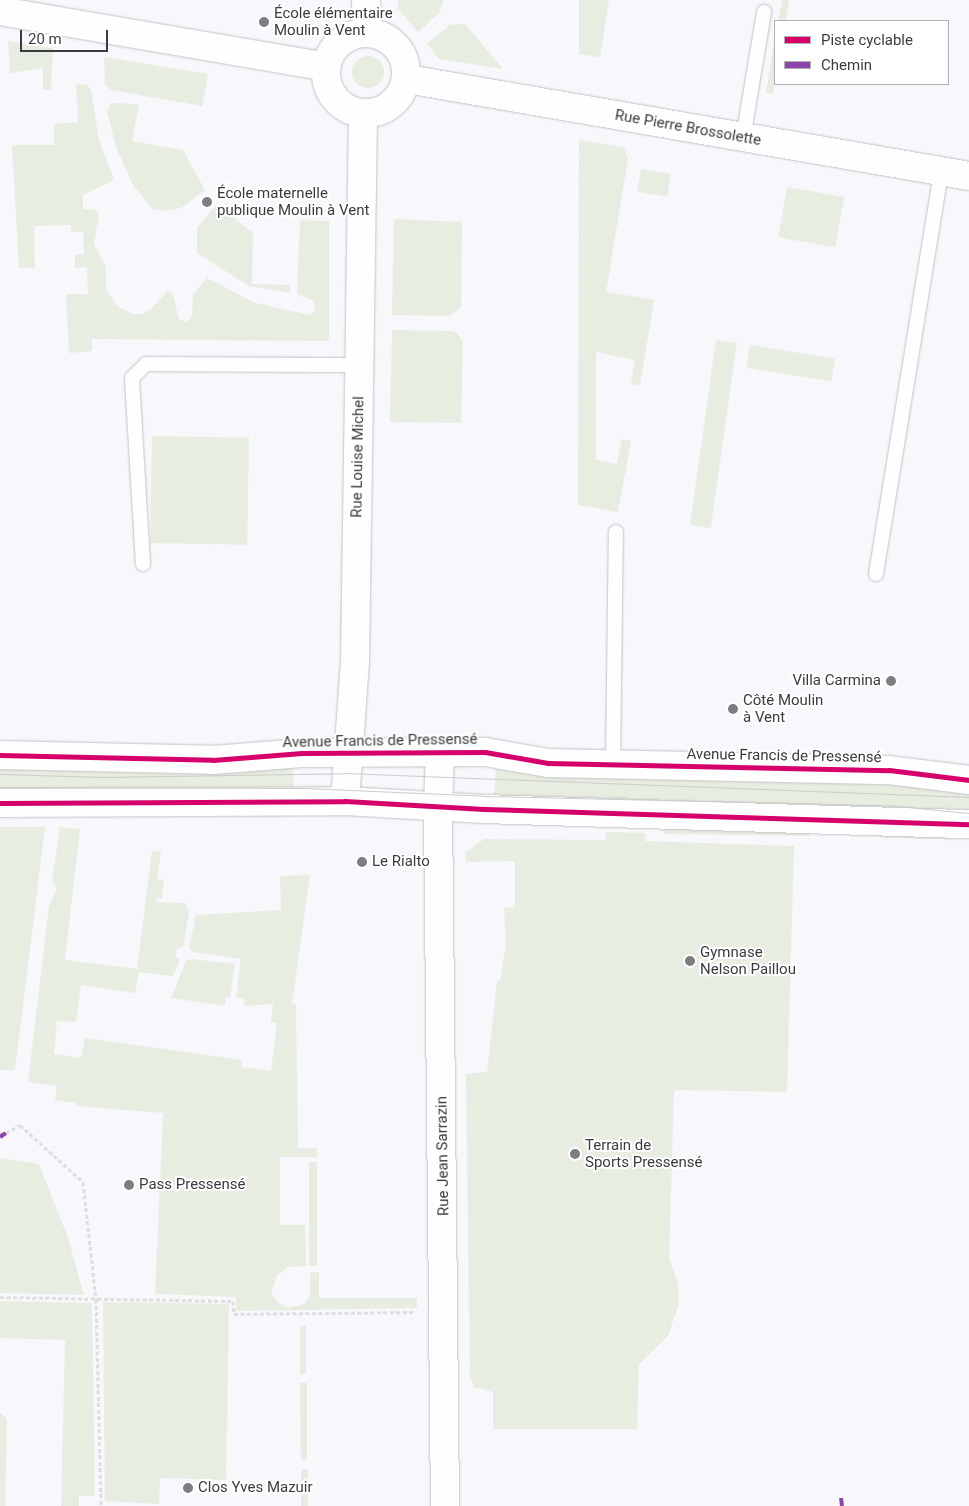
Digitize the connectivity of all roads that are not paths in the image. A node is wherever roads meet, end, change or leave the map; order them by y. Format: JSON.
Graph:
{"nodes":[{"id":1,"x":366,"y":0,"type":"edge"},
{"id":2,"x":0,"y":11,"type":"edge"},
{"id":3,"x":764,"y":12,"type":"dead end"},
{"id":4,"x":367,"y":32,"type":"junction"},
{"id":5,"x":326,"y":67,"type":"junction"},
{"id":6,"x":407,"y":79,"type":"junction"},
{"id":7,"x":363,"y":113,"type":"junction"},
{"id":8,"x":743,"y":138,"type":"junction"},
{"id":9,"x":941,"y":171,"type":"junction"},
{"id":10,"x":969,"y":176,"type":"edge"},
{"id":11,"x":360,"y":365,"type":"junction"},
{"id":12,"x":616,"y":532,"type":"dead end"},
{"id":13,"x":143,"y":564,"type":"dead end"},
{"id":14,"x":876,"y":574,"type":"dead end"},
{"id":15,"x":347,"y":753,"type":"junction"},
{"id":16,"x":440,"y":754,"type":"junction"},
{"id":17,"x":0,"y":755,"type":"edge"},
{"id":18,"x":613,"y":765,"type":"junction"},
{"id":19,"x":969,"y":780,"type":"edge"},
{"id":20,"x":346,"y":801,"type":"junction"},
{"id":21,"x":0,"y":803,"type":"edge"},
{"id":22,"x":438,"y":806,"type":"junction"},
{"id":23,"x":969,"y":824,"type":"edge"},
{"id":24,"x":445,"y":1506,"type":"edge"}],
"edges":[{"from":1,"to":4,"type":"street"},
{"from":2,"to":5,"type":"street"},
{"from":3,"to":8,"type":"lane"},
{"from":4,"to":5,"type":"street"},
{"from":4,"to":6,"type":"street"},
{"from":5,"to":7,"type":"street"},
{"from":6,"to":7,"type":"street"},
{"from":6,"to":8,"type":"street","name":"Rue Pierre Brossolette"},
{"from":7,"to":11,"type":"street","name":"Rue Louise Michel"},
{"from":8,"to":9,"type":"street","name":"Rue Pierre Brossolette"},
{"from":9,"to":10,"type":"street","name":"Rue Pierre Brossolette"},
{"from":9,"to":14,"type":"lane"},
{"from":11,"to":13,"type":"lane"},
{"from":11,"to":15,"type":"street","name":"Rue Louise Michel"},
{"from":12,"to":18,"type":"lane"},
{"from":15,"to":16,"type":"street","name":"Avenue Francis de Pressensé"},
{"from":15,"to":17,"type":"street","name":"Avenue Francis de Pressensé"},
{"from":15,"to":20,"type":"street","name":"Rue Louise Michel"},
{"from":16,"to":18,"type":"street","name":"Avenue Francis de Pressensé"},
{"from":16,"to":22,"type":"street","name":"Rue Jean Sarrazin"},
{"from":18,"to":19,"type":"street","name":"Avenue Francis de Pressensé"},
{"from":20,"to":21,"type":"street"},
{"from":20,"to":22,"type":"street"},
{"from":22,"to":23,"type":"street"},
{"from":22,"to":24,"type":"street","name":"Rue Jean Sarrazin"}]}
